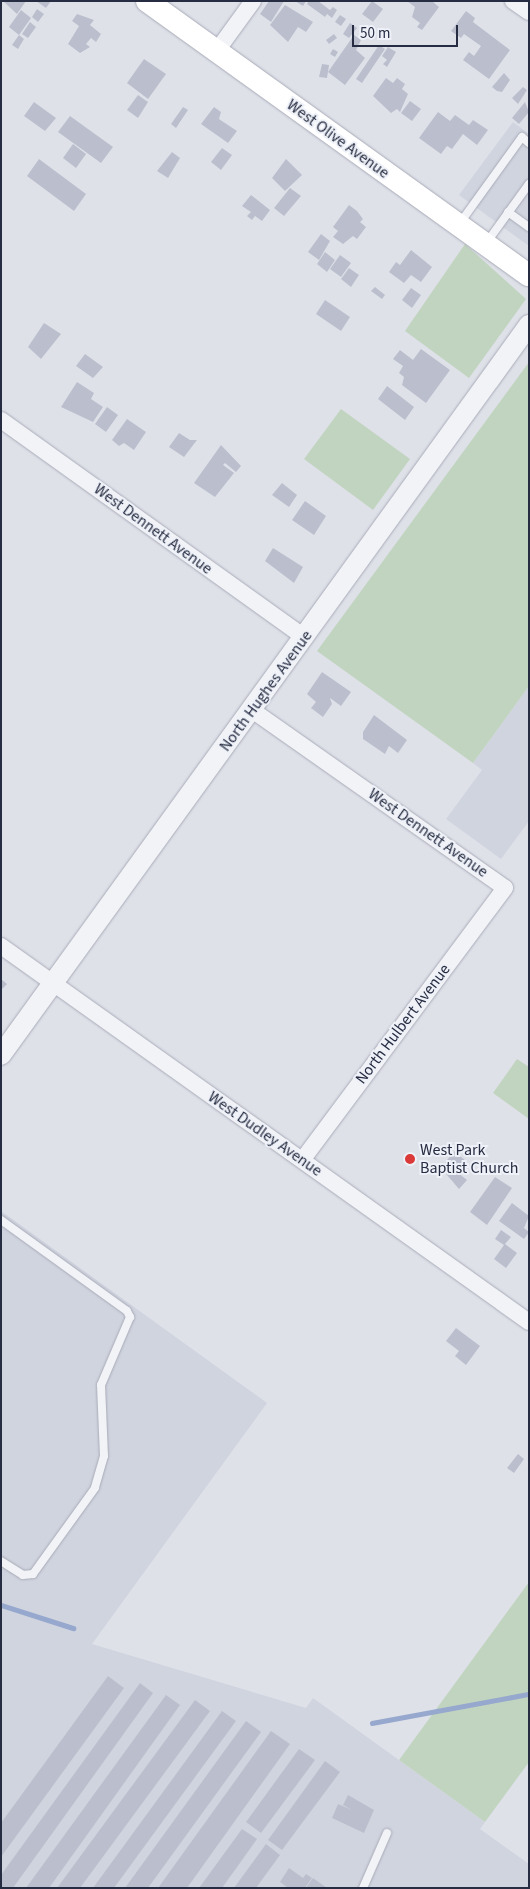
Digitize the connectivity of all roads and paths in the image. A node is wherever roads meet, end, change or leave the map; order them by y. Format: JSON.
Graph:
{"nodes":[{"id":1,"x":147,"y":1,"type":"edge"},
{"id":2,"x":253,"y":1,"type":"edge"},
{"id":3,"x":513,"y":1,"type":"edge"},
{"id":4,"x":529,"y":12,"type":"edge"},
{"id":5,"x":216,"y":52,"type":"junction"},
{"id":6,"x":529,"y":143,"type":"edge"},
{"id":7,"x":529,"y":184,"type":"edge"},
{"id":8,"x":508,"y":212,"type":"junction"},
{"id":9,"x":458,"y":225,"type":"junction"},
{"id":10,"x":529,"y":227,"type":"edge"},
{"id":11,"x":485,"y":244,"type":"junction"},
{"id":12,"x":529,"y":275,"type":"edge"},
{"id":13,"x":529,"y":326,"type":"edge"},
{"id":14,"x":1,"y":420,"type":"edge"},
{"id":15,"x":305,"y":638,"type":"junction"},
{"id":16,"x":252,"y":710,"type":"junction"},
{"id":17,"x":505,"y":888,"type":"joint"},
{"id":18,"x":1,"y":946,"type":"edge"},
{"id":19,"x":54,"y":983,"type":"junction"},
{"id":20,"x":1,"y":1055,"type":"edge"},
{"id":21,"x":302,"y":1160,"type":"junction"},
{"id":22,"x":1,"y":1220,"type":"edge"},
{"id":23,"x":529,"y":1322,"type":"edge"},
{"id":24,"x":1,"y":1561,"type":"edge"},
{"id":25,"x":387,"y":1833,"type":"dead end"},
{"id":26,"x":368,"y":1886,"type":"edge"}],
"edges":[{"from":1,"to":5,"type":"main road","name":"West Olive Avenue"},
{"from":2,"to":5,"type":"street"},
{"from":3,"to":4,"type":"street"},
{"from":5,"to":9,"type":"main road","name":"West Olive Avenue"},
{"from":6,"to":9,"type":"lane"},
{"from":7,"to":8,"type":"lane"},
{"from":8,"to":10,"type":"lane"},
{"from":8,"to":11,"type":"lane"},
{"from":9,"to":11,"type":"main road","name":"West Olive Avenue"},
{"from":11,"to":12,"type":"main road","name":"West Olive Avenue"},
{"from":13,"to":15,"type":"street","name":"North Hughes Avenue"},
{"from":14,"to":15,"type":"street","name":"West Dennett Avenue"},
{"from":15,"to":16,"type":"street","name":"North Hughes Avenue"},
{"from":16,"to":17,"type":"street","name":"West Dennett Avenue"},
{"from":16,"to":19,"type":"street","name":"North Hughes Avenue"},
{"from":17,"to":21,"type":"street","name":"North Hulbert Avenue"},
{"from":18,"to":19,"type":"street","name":"West Dudley Avenue"},
{"from":19,"to":20,"type":"street","name":"North Hughes Avenue"},
{"from":19,"to":21,"type":"street","name":"West Dudley Avenue"},
{"from":21,"to":23,"type":"street","name":"West Dudley Avenue"},
{"from":22,"to":24,"type":"lane"},
{"from":25,"to":26,"type":"lane"}]}
